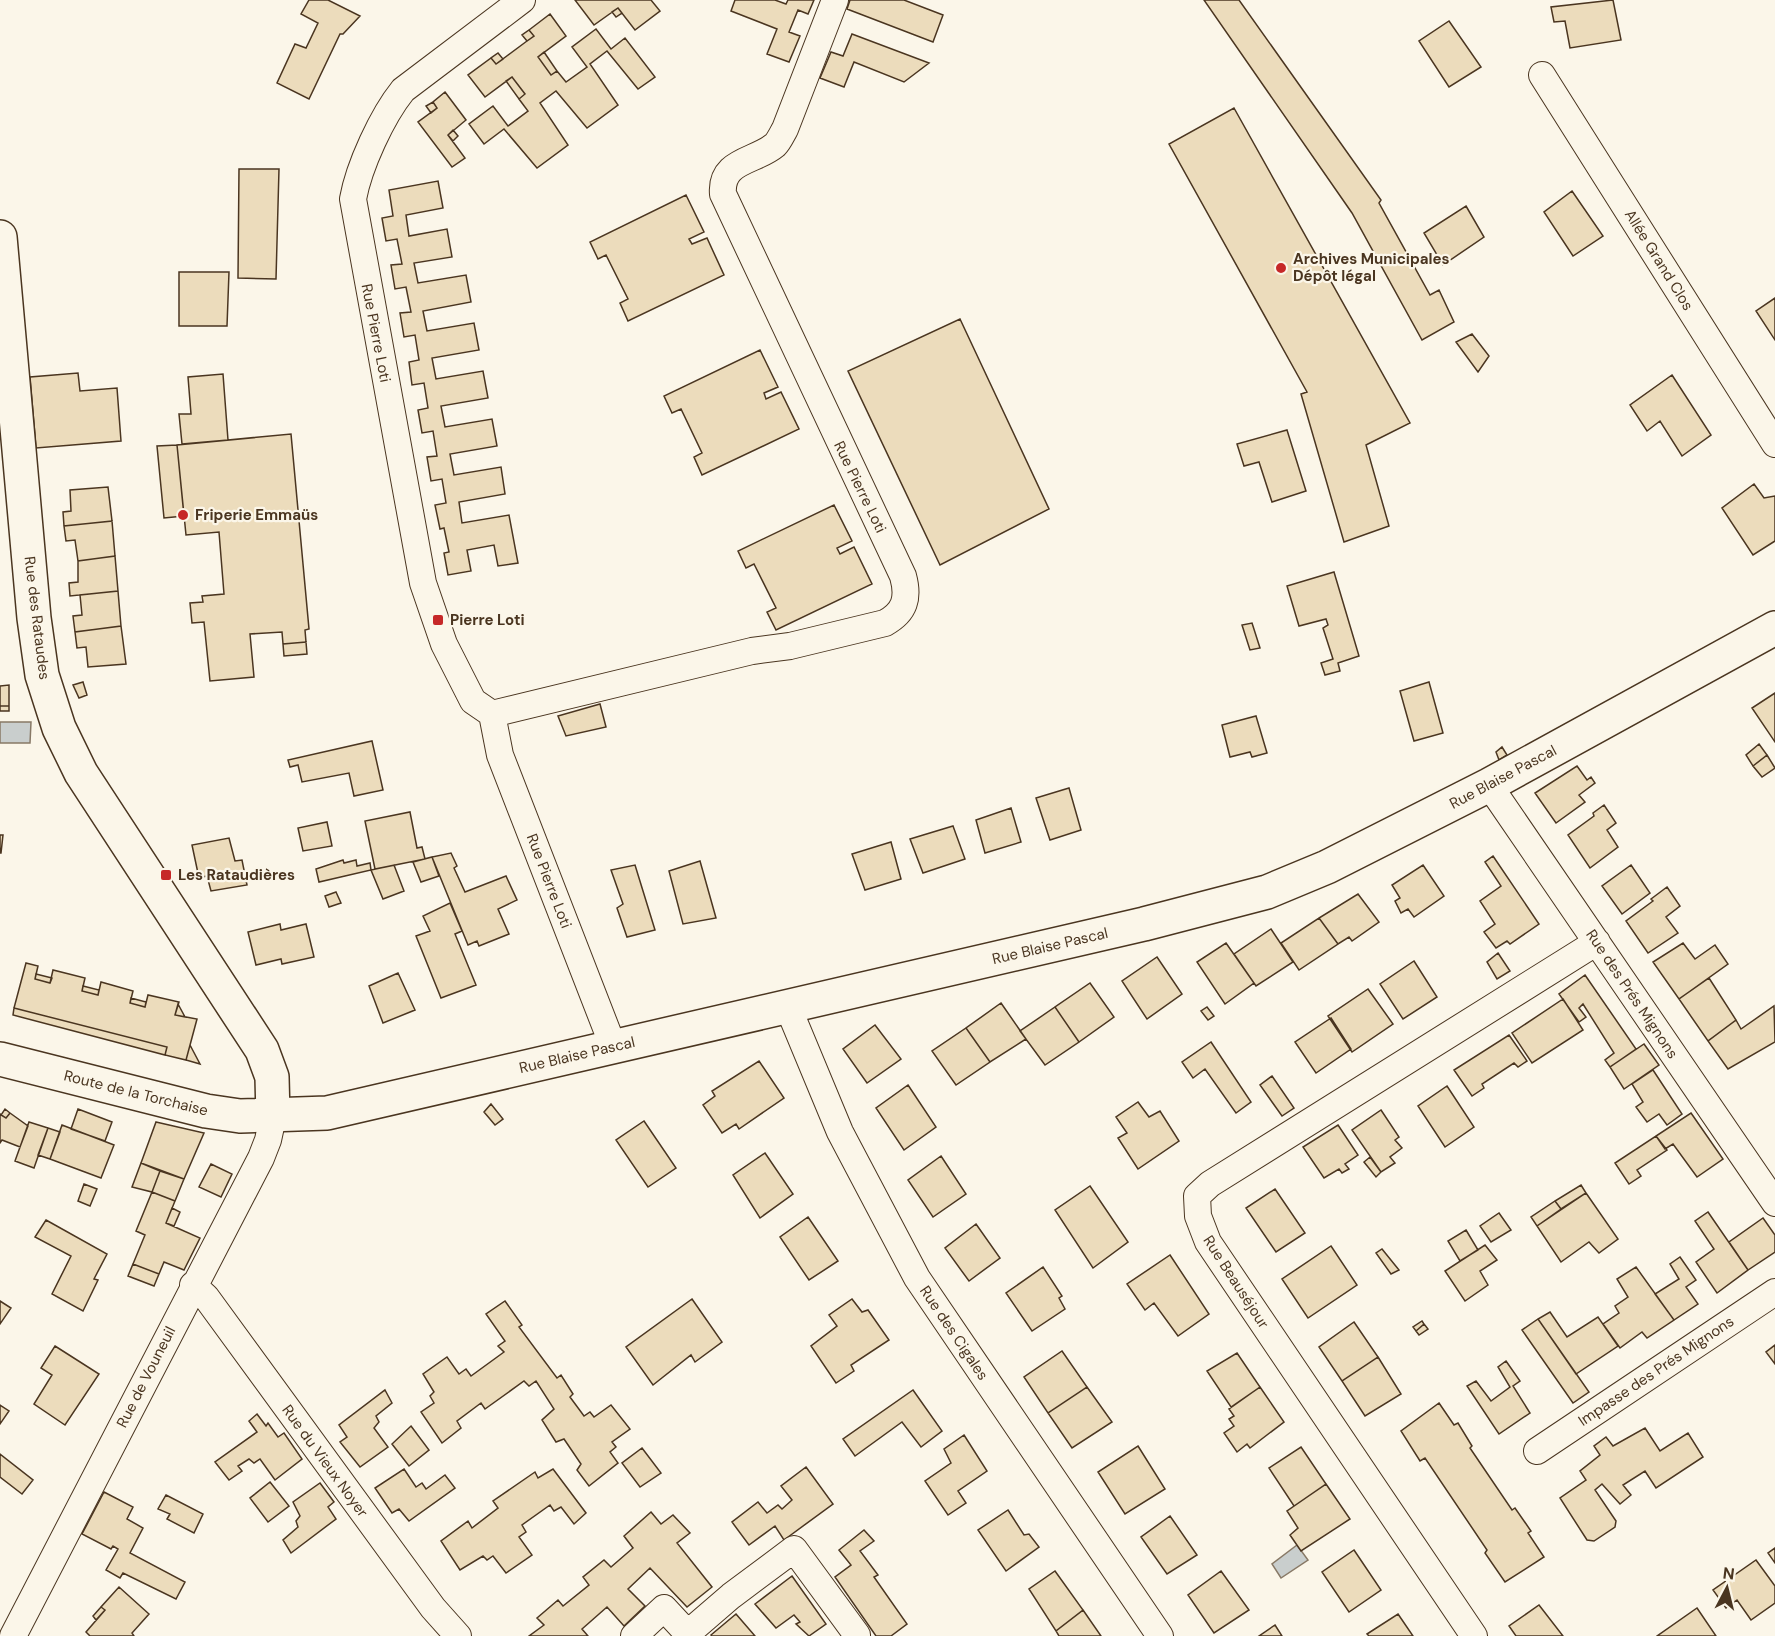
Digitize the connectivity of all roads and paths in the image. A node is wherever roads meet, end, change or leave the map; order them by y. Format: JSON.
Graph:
{"nodes":[{"id":1,"x":522,"y":0,"type":"edge"},
{"id":2,"x":835,"y":0,"type":"edge"},
{"id":3,"x":1542,"y":75,"type":"dead end"},
{"id":4,"x":0,"y":237,"type":"edge"},
{"id":5,"x":1775,"y":444,"type":"edge"},
{"id":6,"x":1775,"y":627,"type":"edge"},
{"id":7,"x":492,"y":714,"type":"junction"},
{"id":8,"x":1489,"y":785,"type":"junction"},
{"id":9,"x":1597,"y":942,"type":"junction"},
{"id":10,"x":789,"y":1007,"type":"junction"},
{"id":11,"x":613,"y":1046,"type":"junction"},
{"id":12,"x":0,"y":1059,"type":"edge"},
{"id":13,"x":273,"y":1117,"type":"junction"},
{"id":14,"x":1775,"y":1203,"type":"edge"},
{"id":15,"x":193,"y":1285,"type":"junction"},
{"id":16,"x":1775,"y":1292,"type":"edge"},
{"id":17,"x":1537,"y":1450,"type":"dead end"},
{"id":18,"x":689,"y":1635,"type":"edge"},
{"id":19,"x":857,"y":1635,"type":"edge"},
{"id":20,"x":13,"y":1636,"type":"edge"},
{"id":21,"x":458,"y":1636,"type":"edge"},
{"id":22,"x":634,"y":1636,"type":"edge"},
{"id":23,"x":1160,"y":1636,"type":"edge"},
{"id":24,"x":1474,"y":1636,"type":"edge"}],
"edges":[{"from":1,"to":7,"type":"street","name":"Rue Pierre Loti"},
{"from":2,"to":7,"type":"street","name":"Rue Pierre Loti"},
{"from":3,"to":5,"type":"street","name":"Allée Grand Clos"},
{"from":4,"to":13,"type":"street","name":"Rue des Rataudes"},
{"from":6,"to":8,"type":"street","name":"Rue Blaise Pascal"},
{"from":7,"to":11,"type":"street","name":"Rue Pierre Loti"},
{"from":8,"to":9,"type":"street","name":"Rue des Prés Mignons"},
{"from":8,"to":10,"type":"street","name":"Rue Blaise Pascal"},
{"from":9,"to":14,"type":"street","name":"Rue des Prés Mignons"},
{"from":9,"to":24,"type":"street","name":"Rue Beauséjour"},
{"from":10,"to":11,"type":"street","name":"Rue Blaise Pascal"},
{"from":10,"to":23,"type":"street","name":"Rue des Cigales"},
{"from":11,"to":13,"type":"street","name":"Rue Blaise Pascal"},
{"from":12,"to":13,"type":"street","name":"Route de la Torchaise"},
{"from":13,"to":15,"type":"street","name":"Rue de Vouneuil"},
{"from":15,"to":20,"type":"street","name":"Rue de Vouneuil"},
{"from":15,"to":21,"type":"street","name":"Rue du Vieux Noyer"},
{"from":16,"to":17,"type":"street","name":"Impasse des Prés Mignons"},
{"from":18,"to":19,"type":"street"},
{"from":18,"to":22,"type":"street"}]}
